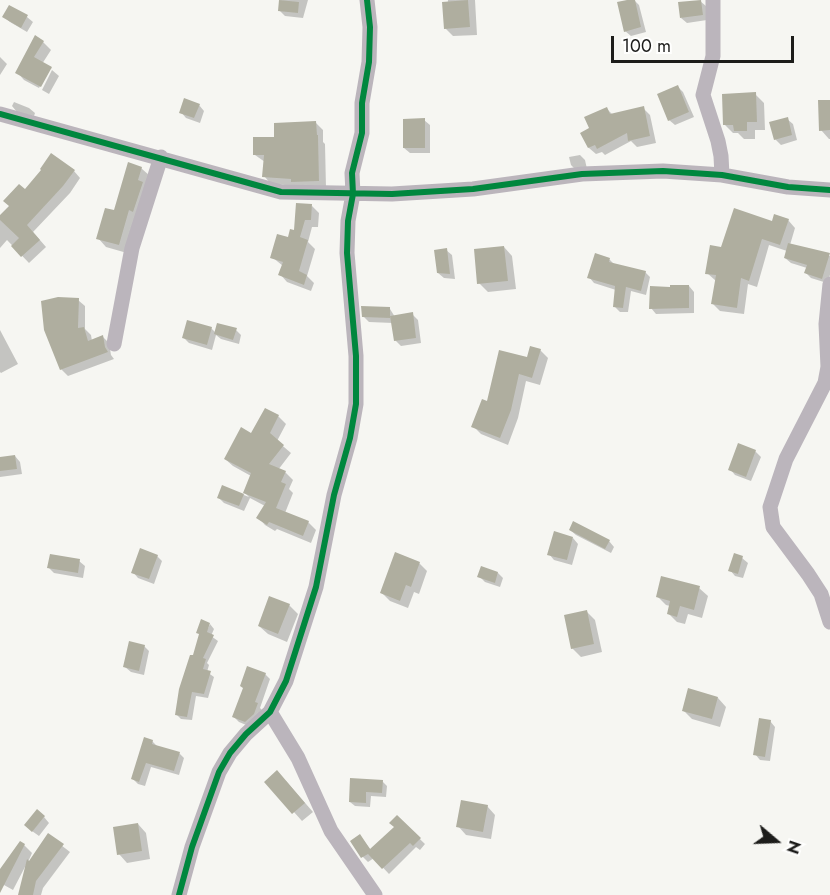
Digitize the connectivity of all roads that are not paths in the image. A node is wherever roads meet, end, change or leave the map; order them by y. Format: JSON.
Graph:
{"nodes":[{"id":1,"x":367,"y":0,"type":"edge"},
{"id":2,"x":713,"y":0,"type":"edge"},
{"id":3,"x":0,"y":114,"type":"edge"},
{"id":4,"x":161,"y":157,"type":"junction"},
{"id":5,"x":722,"y":175,"type":"junction"},
{"id":6,"x":830,"y":190,"type":"edge"},
{"id":7,"x":353,"y":194,"type":"junction"},
{"id":8,"x":830,"y":284,"type":"edge"},
{"id":9,"x":114,"y":344,"type":"dead end"},
{"id":10,"x":830,"y":622,"type":"edge"},
{"id":11,"x":270,"y":712,"type":"junction"},
{"id":12,"x":179,"y":895,"type":"edge"},
{"id":13,"x":375,"y":895,"type":"edge"}],
"edges":[{"from":1,"to":7,"type":"street"},
{"from":2,"to":5,"type":"street"},
{"from":3,"to":4,"type":"street"},
{"from":4,"to":7,"type":"street"},
{"from":4,"to":9,"type":"street"},
{"from":5,"to":6,"type":"street"},
{"from":5,"to":7,"type":"street"},
{"from":7,"to":11,"type":"street"},
{"from":8,"to":10,"type":"street"},
{"from":11,"to":12,"type":"street"},
{"from":11,"to":13,"type":"street"}]}
